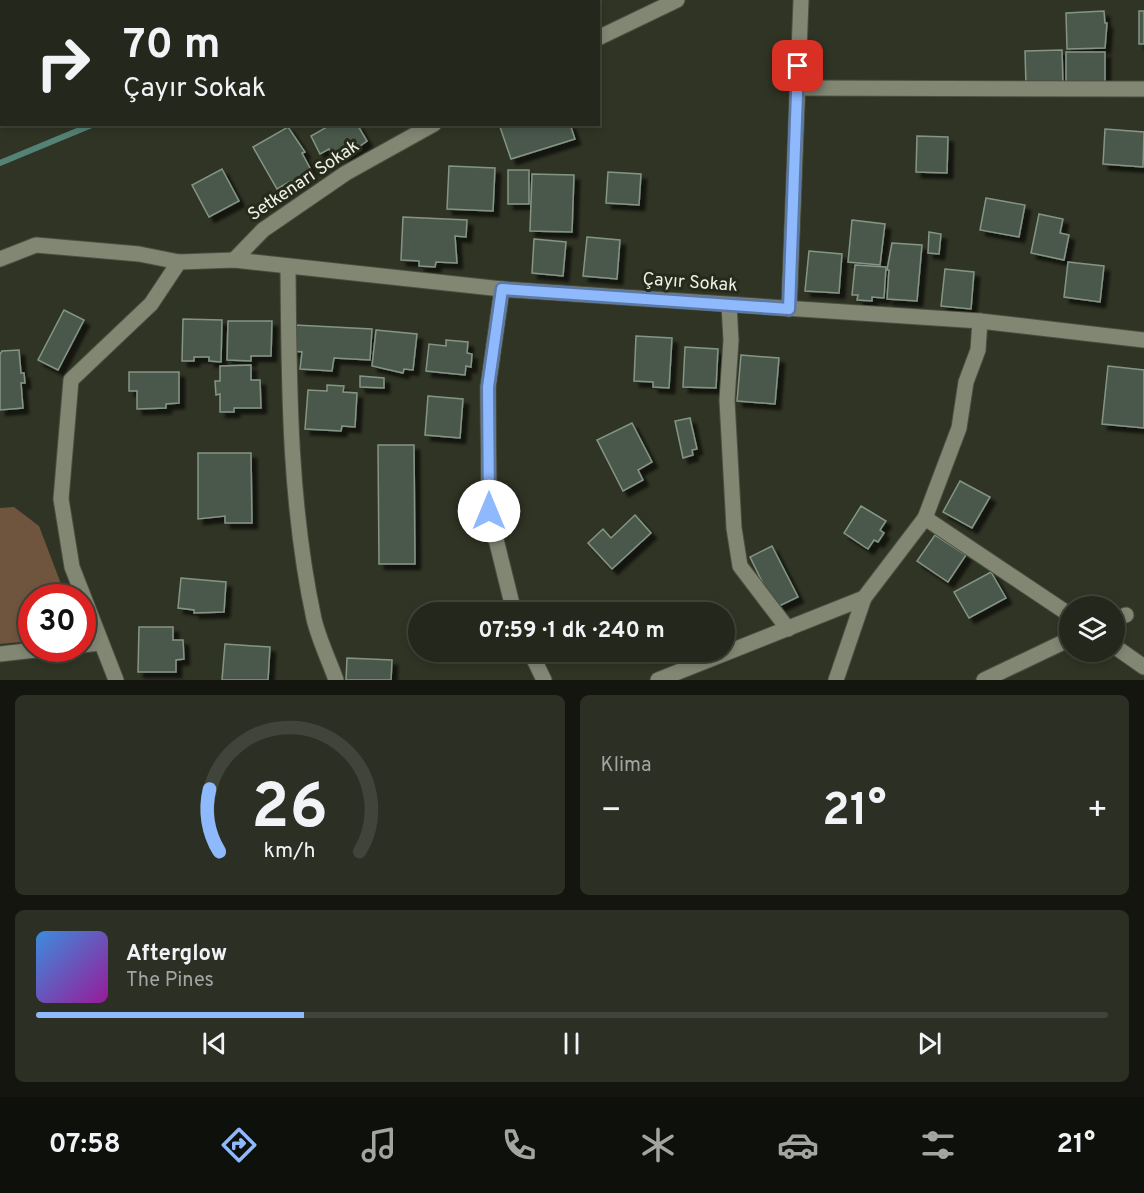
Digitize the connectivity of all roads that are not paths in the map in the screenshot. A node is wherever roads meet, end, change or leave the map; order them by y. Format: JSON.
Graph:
{"nodes":[{"id":1,"x":677,"y":0,"type":"edge"},
{"id":2,"x":801,"y":0,"type":"edge"},
{"id":3,"x":600,"y":37,"type":"edge"},
{"id":4,"x":797,"y":88,"type":"junction"},
{"id":5,"x":1144,"y":89,"type":"edge"},
{"id":6,"x":430,"y":126,"type":"edge"},
{"id":7,"x":0,"y":260,"type":"edge"},
{"id":8,"x":234,"y":260,"type":"junction"},
{"id":9,"x":179,"y":262,"type":"junction"},
{"id":10,"x":288,"y":267,"type":"junction"},
{"id":11,"x":502,"y":289,"type":"junction"},
{"id":12,"x":729,"y":305,"type":"junction"},
{"id":13,"x":789,"y":309,"type":"junction"},
{"id":14,"x":980,"y":321,"type":"junction"},
{"id":15,"x":1142,"y":336,"type":"edge"},
{"id":16,"x":925,"y":518,"type":"junction"},
{"id":17,"x":864,"y":598,"type":"junction"},
{"id":18,"x":512,"y":602,"type":"edge"},
{"id":19,"x":1059,"y":608,"type":"edge"},
{"id":20,"x":788,"y":629,"type":"junction"},
{"id":21,"x":96,"y":643,"type":"edge"},
{"id":22,"x":100,"y":643,"type":"junction"},
{"id":23,"x":1059,"y":644,"type":"edge"},
{"id":24,"x":18,"y":652,"type":"edge"},
{"id":25,"x":0,"y":654,"type":"edge"},
{"id":26,"x":1125,"y":654,"type":"edge"},
{"id":27,"x":535,"y":662,"type":"edge"},
{"id":28,"x":1144,"y":667,"type":"edge"},
{"id":29,"x":116,"y":680,"type":"edge"},
{"id":30,"x":336,"y":680,"type":"edge"},
{"id":31,"x":544,"y":680,"type":"edge"},
{"id":32,"x":657,"y":680,"type":"edge"},
{"id":33,"x":836,"y":680,"type":"edge"},
{"id":34,"x":984,"y":680,"type":"edge"}],
"edges":[{"from":1,"to":3,"type":"street"},
{"from":2,"to":4,"type":"street"},
{"from":4,"to":5,"type":"street"},
{"from":4,"to":13,"type":"street"},
{"from":6,"to":8,"type":"street","name":"Setkenarı Sokak"},
{"from":7,"to":9,"type":"street","name":"Çayır Sokak"},
{"from":8,"to":9,"type":"street","name":"Çayır Sokak"},
{"from":8,"to":10,"type":"street","name":"Çayır Sokak"},
{"from":9,"to":22,"type":"street"},
{"from":10,"to":11,"type":"street","name":"Çayır Sokak"},
{"from":10,"to":30,"type":"street"},
{"from":11,"to":12,"type":"street","name":"Çayır Sokak"},
{"from":11,"to":18,"type":"street"},
{"from":12,"to":13,"type":"street","name":"Çayır Sokak"},
{"from":12,"to":20,"type":"street"},
{"from":13,"to":14,"type":"street","name":"Çayır Sokak"},
{"from":14,"to":15,"type":"street","name":"Çayır Sokak"},
{"from":14,"to":16,"type":"street"},
{"from":16,"to":17,"type":"street"},
{"from":16,"to":19,"type":"street"},
{"from":17,"to":20,"type":"street"},
{"from":17,"to":33,"type":"street"},
{"from":20,"to":32,"type":"street"},
{"from":21,"to":22,"type":"street"},
{"from":22,"to":29,"type":"street"},
{"from":23,"to":34,"type":"street"},
{"from":24,"to":25,"type":"street"},
{"from":26,"to":28,"type":"street"},
{"from":27,"to":31,"type":"street"}]}
